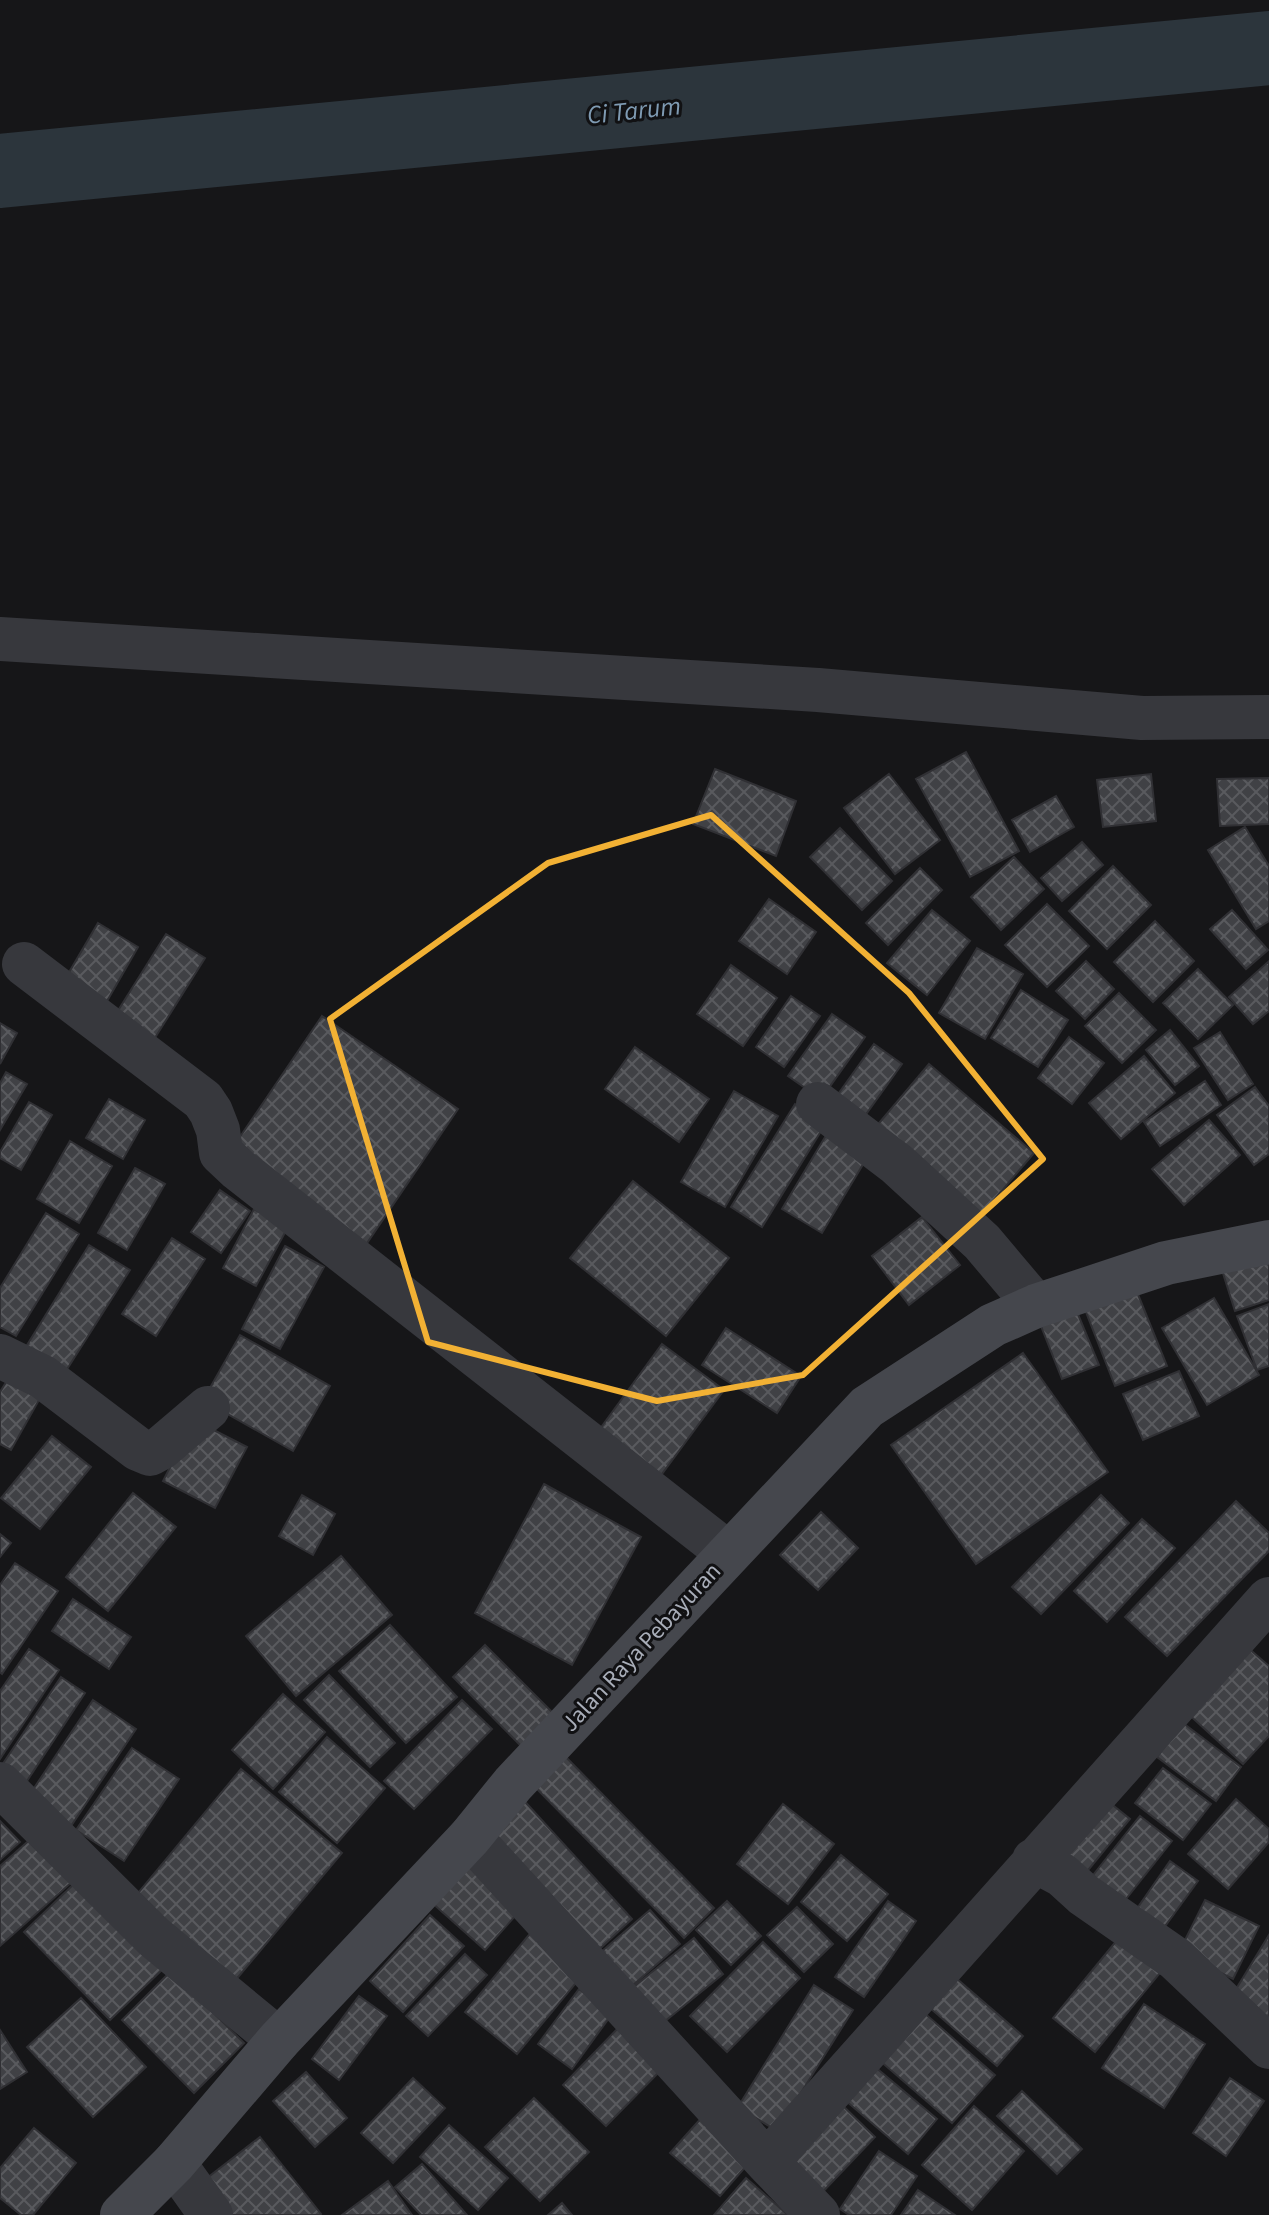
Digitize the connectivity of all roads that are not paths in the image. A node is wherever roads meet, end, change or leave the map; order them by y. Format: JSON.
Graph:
{"nodes":[{"id":1,"x":0,"y":639,"type":"edge"},
{"id":2,"x":1269,"y":717,"type":"edge"},
{"id":3,"x":24,"y":964,"type":"dead end"},
{"id":4,"x":818,"y":1104,"type":"dead end"},
{"id":5,"x":1269,"y":1242,"type":"edge"},
{"id":6,"x":1036,"y":1306,"type":"junction"},
{"id":7,"x":0,"y":1356,"type":"edge"},
{"id":8,"x":208,"y":1408,"type":"dead end"},
{"id":9,"x":728,"y":1553,"type":"junction"},
{"id":10,"x":1269,"y":1599,"type":"edge"},
{"id":11,"x":0,"y":1784,"type":"edge"},
{"id":12,"x":470,"y":1837,"type":"junction"},
{"id":13,"x":1034,"y":1860,"type":"junction"},
{"id":14,"x":279,"y":2040,"type":"junction"},
{"id":15,"x":1269,"y":2047,"type":"edge"},
{"id":16,"x":767,"y":2162,"type":"junction"},
{"id":17,"x":174,"y":2163,"type":"junction"},
{"id":18,"x":122,"y":2215,"type":"edge"},
{"id":19,"x":211,"y":2215,"type":"edge"},
{"id":20,"x":818,"y":2215,"type":"edge"}],
"edges":[{"from":1,"to":2,"type":"street"},
{"from":3,"to":9,"type":"street"},
{"from":4,"to":6,"type":"street"},
{"from":5,"to":6,"type":"main road","name":"Jalan Raya Pebayuran"},
{"from":6,"to":9,"type":"main road","name":"Jalan Raya Pebayuran"},
{"from":7,"to":8,"type":"street"},
{"from":9,"to":12,"type":"main road","name":"Jalan Raya Pebayuran"},
{"from":10,"to":13,"type":"street"},
{"from":11,"to":14,"type":"street"},
{"from":12,"to":14,"type":"main road","name":"Jalan Raya Pebayuran"},
{"from":12,"to":16,"type":"street"},
{"from":13,"to":15,"type":"street"},
{"from":13,"to":16,"type":"street"},
{"from":14,"to":17,"type":"main road","name":"Jalan Raya Pebayuran"},
{"from":16,"to":20,"type":"street"},
{"from":17,"to":18,"type":"main road","name":"Jalan Raya Pebayuran"},
{"from":17,"to":19,"type":"street"}]}
